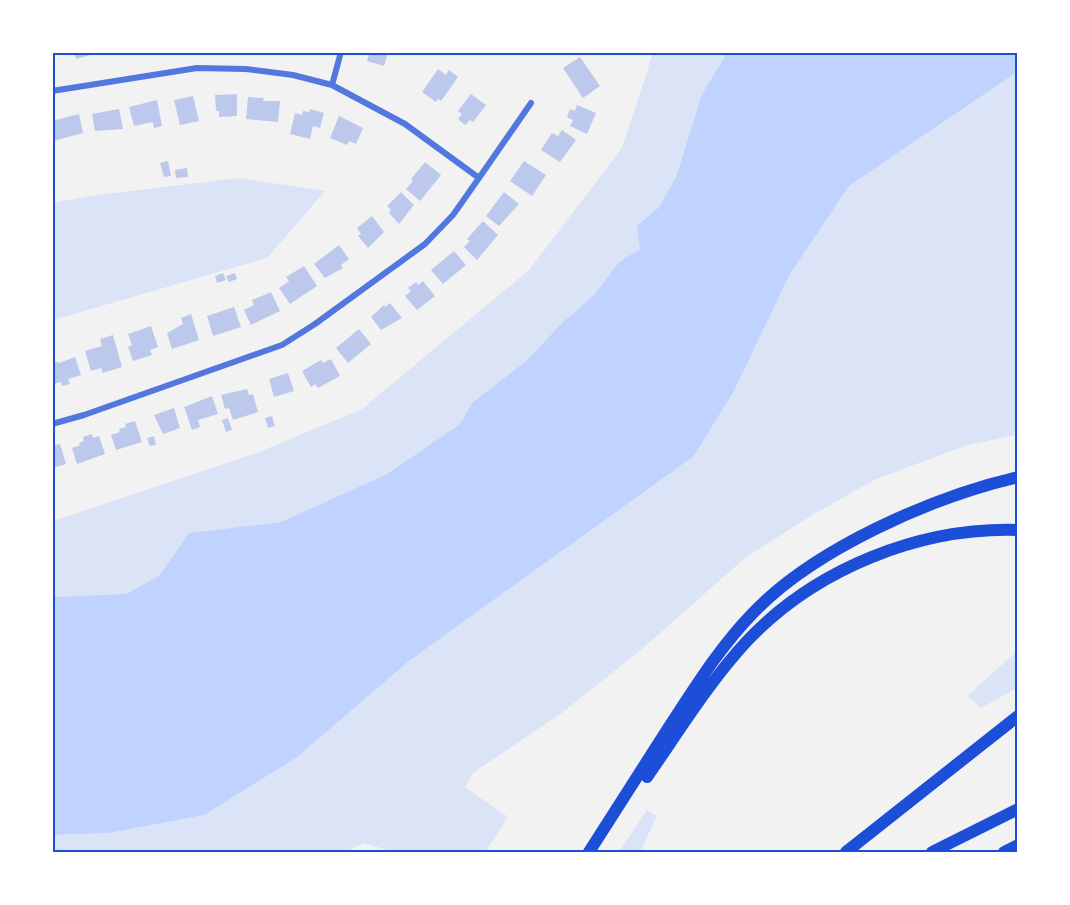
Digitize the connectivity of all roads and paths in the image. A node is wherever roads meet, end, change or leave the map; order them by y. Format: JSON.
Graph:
{"nodes":[{"id":1,"x":341,"y":52,"type":"edge"},
{"id":2,"x":332,"y":85,"type":"junction"},
{"id":3,"x":52,"y":91,"type":"edge"},
{"id":4,"x":531,"y":103,"type":"dead end"},
{"id":5,"x":480,"y":178,"type":"junction"},
{"id":6,"x":52,"y":423,"type":"edge"},
{"id":7,"x":1017,"y":477,"type":"edge"},
{"id":8,"x":1017,"y":530,"type":"edge"},
{"id":9,"x":1017,"y":716,"type":"edge"},
{"id":10,"x":1017,"y":809,"type":"edge"},
{"id":11,"x":1017,"y":844,"type":"edge"},
{"id":12,"x":591,"y":852,"type":"edge"},
{"id":13,"x":846,"y":852,"type":"edge"},
{"id":14,"x":933,"y":852,"type":"edge"},
{"id":15,"x":1004,"y":852,"type":"edge"}],
"edges":[{"from":1,"to":2,"type":"street"},
{"from":2,"to":3,"type":"street"},
{"from":2,"to":5,"type":"street"},
{"from":4,"to":5,"type":"street"},
{"from":5,"to":6,"type":"street"},
{"from":7,"to":12,"type":"highway"},
{"from":8,"to":12,"type":"highway"},
{"from":9,"to":13,"type":"highway"},
{"from":10,"to":14,"type":"highway"},
{"from":11,"to":15,"type":"highway"}]}
